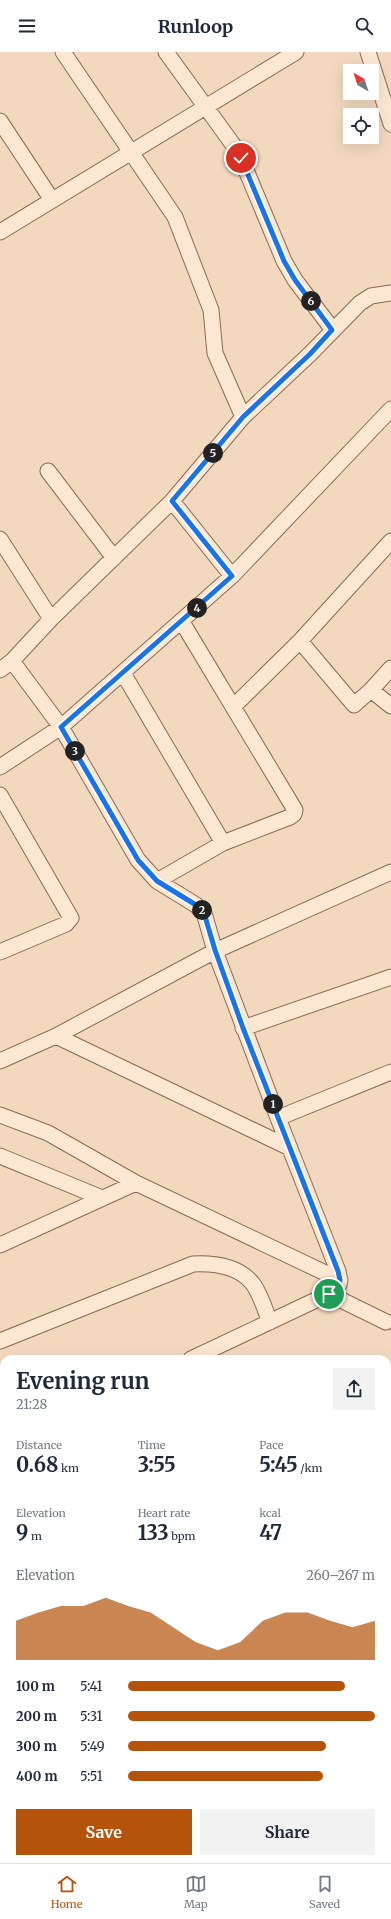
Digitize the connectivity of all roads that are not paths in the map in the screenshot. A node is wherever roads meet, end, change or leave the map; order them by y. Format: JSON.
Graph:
{"nodes":[{"id":1,"x":63,"y":52,"type":"edge"},
{"id":2,"x":166,"y":52,"type":"edge"},
{"id":3,"x":368,"y":52,"type":"edge"},
{"id":4,"x":288,"y":54,"type":"edge"},
{"id":5,"x":204,"y":107,"type":"junction"},
{"id":6,"x":0,"y":121,"type":"edge"},
{"id":7,"x":391,"y":122,"type":"edge"},
{"id":8,"x":132,"y":152,"type":"junction"},
{"id":9,"x":52,"y":200,"type":"junction"},
{"id":10,"x":0,"y":232,"type":"edge"},
{"id":11,"x":391,"y":293,"type":"edge"},
{"id":12,"x":332,"y":330,"type":"junction"},
{"id":13,"x":391,"y":409,"type":"edge"},
{"id":14,"x":243,"y":417,"type":"junction"},
{"id":15,"x":48,"y":471,"type":"dead end"},
{"id":16,"x":172,"y":501,"type":"junction"},
{"id":17,"x":0,"y":539,"type":"edge"},
{"id":18,"x":391,"y":541,"type":"edge"},
{"id":19,"x":114,"y":558,"type":"junction"},
{"id":20,"x":232,"y":576,"type":"junction"},
{"id":21,"x":51,"y":619,"type":"junction"},
{"id":22,"x":182,"y":622,"type":"junction"},
{"id":23,"x":300,"y":641,"type":"junction"},
{"id":24,"x":12,"y":661,"type":"junction"},
{"id":25,"x":391,"y":668,"type":"edge"},
{"id":26,"x":0,"y":670,"type":"edge"},
{"id":27,"x":122,"y":673,"type":"junction"},
{"id":28,"x":371,"y":690,"type":"junction"},
{"id":29,"x":234,"y":706,"type":"junction"},
{"id":30,"x":391,"y":706,"type":"edge"},
{"id":31,"x":61,"y":727,"type":"junction"},
{"id":32,"x":0,"y":767,"type":"edge"},
{"id":33,"x":0,"y":795,"type":"edge"},
{"id":34,"x":223,"y":843,"type":"junction"},
{"id":35,"x":391,"y":872,"type":"edge"},
{"id":36,"x":157,"y":881,"type":"junction"},
{"id":37,"x":215,"y":950,"type":"junction"},
{"id":38,"x":0,"y":952,"type":"edge"},
{"id":39,"x":391,"y":976,"type":"edge"},
{"id":40,"x":243,"y":1028,"type":"junction"},
{"id":41,"x":56,"y":1036,"type":"junction"},
{"id":42,"x":0,"y":1061,"type":"edge"},
{"id":43,"x":391,"y":1072,"type":"edge"},
{"id":44,"x":0,"y":1115,"type":"edge"},
{"id":45,"x":278,"y":1118,"type":"junction"},
{"id":46,"x":290,"y":1148,"type":"junction"},
{"id":47,"x":0,"y":1156,"type":"edge"},
{"id":48,"x":133,"y":1184,"type":"junction"},
{"id":49,"x":105,"y":1197,"type":"junction"},
{"id":50,"x":0,"y":1245,"type":"edge"},
{"id":51,"x":340,"y":1280,"type":"junction"},
{"id":52,"x":329,"y":1294,"type":"junction"},
{"id":53,"x":270,"y":1322,"type":"junction"},
{"id":54,"x":386,"y":1322,"type":"dead end"},
{"id":55,"x":0,"y":1341,"type":"edge"},
{"id":56,"x":206,"y":1355,"type":"edge"}],
"edges":[{"from":1,"to":8,"type":"street"},
{"from":2,"to":5,"type":"street"},
{"from":3,"to":7,"type":"street"},
{"from":4,"to":5,"type":"street"},
{"from":5,"to":8,"type":"street"},
{"from":5,"to":12,"type":"street"},
{"from":6,"to":9,"type":"street"},
{"from":8,"to":9,"type":"street"},
{"from":8,"to":14,"type":"street"},
{"from":9,"to":10,"type":"street"},
{"from":11,"to":12,"type":"street"},
{"from":12,"to":14,"type":"street"},
{"from":13,"to":20,"type":"street"},
{"from":14,"to":16,"type":"street"},
{"from":15,"to":19,"type":"street"},
{"from":16,"to":19,"type":"street"},
{"from":16,"to":20,"type":"street"},
{"from":17,"to":21,"type":"street"},
{"from":18,"to":23,"type":"street"},
{"from":19,"to":21,"type":"street"},
{"from":20,"to":22,"type":"street"},
{"from":21,"to":24,"type":"street"},
{"from":22,"to":27,"type":"street"},
{"from":22,"to":29,"type":"street"},
{"from":23,"to":28,"type":"street"},
{"from":23,"to":29,"type":"street"},
{"from":24,"to":26,"type":"street"},
{"from":24,"to":31,"type":"street"},
{"from":25,"to":28,"type":"street"},
{"from":27,"to":31,"type":"street"},
{"from":27,"to":34,"type":"street"},
{"from":28,"to":30,"type":"street"},
{"from":29,"to":34,"type":"street"},
{"from":31,"to":32,"type":"street"},
{"from":31,"to":36,"type":"street"},
{"from":33,"to":38,"type":"street"},
{"from":34,"to":36,"type":"street"},
{"from":35,"to":37,"type":"street"},
{"from":36,"to":37,"type":"street"},
{"from":37,"to":40,"type":"street"},
{"from":37,"to":41,"type":"street"},
{"from":39,"to":40,"type":"street"},
{"from":40,"to":45,"type":"street"},
{"from":41,"to":42,"type":"street"},
{"from":41,"to":46,"type":"street"},
{"from":43,"to":45,"type":"street"},
{"from":44,"to":48,"type":"street"},
{"from":45,"to":46,"type":"street"},
{"from":46,"to":51,"type":"street"},
{"from":47,"to":49,"type":"street"},
{"from":48,"to":49,"type":"street"},
{"from":48,"to":51,"type":"street"},
{"from":49,"to":50,"type":"street"},
{"from":51,"to":52,"type":"street"},
{"from":52,"to":53,"type":"street"},
{"from":52,"to":54,"type":"street"},
{"from":53,"to":55,"type":"street"},
{"from":53,"to":56,"type":"street"}]}
